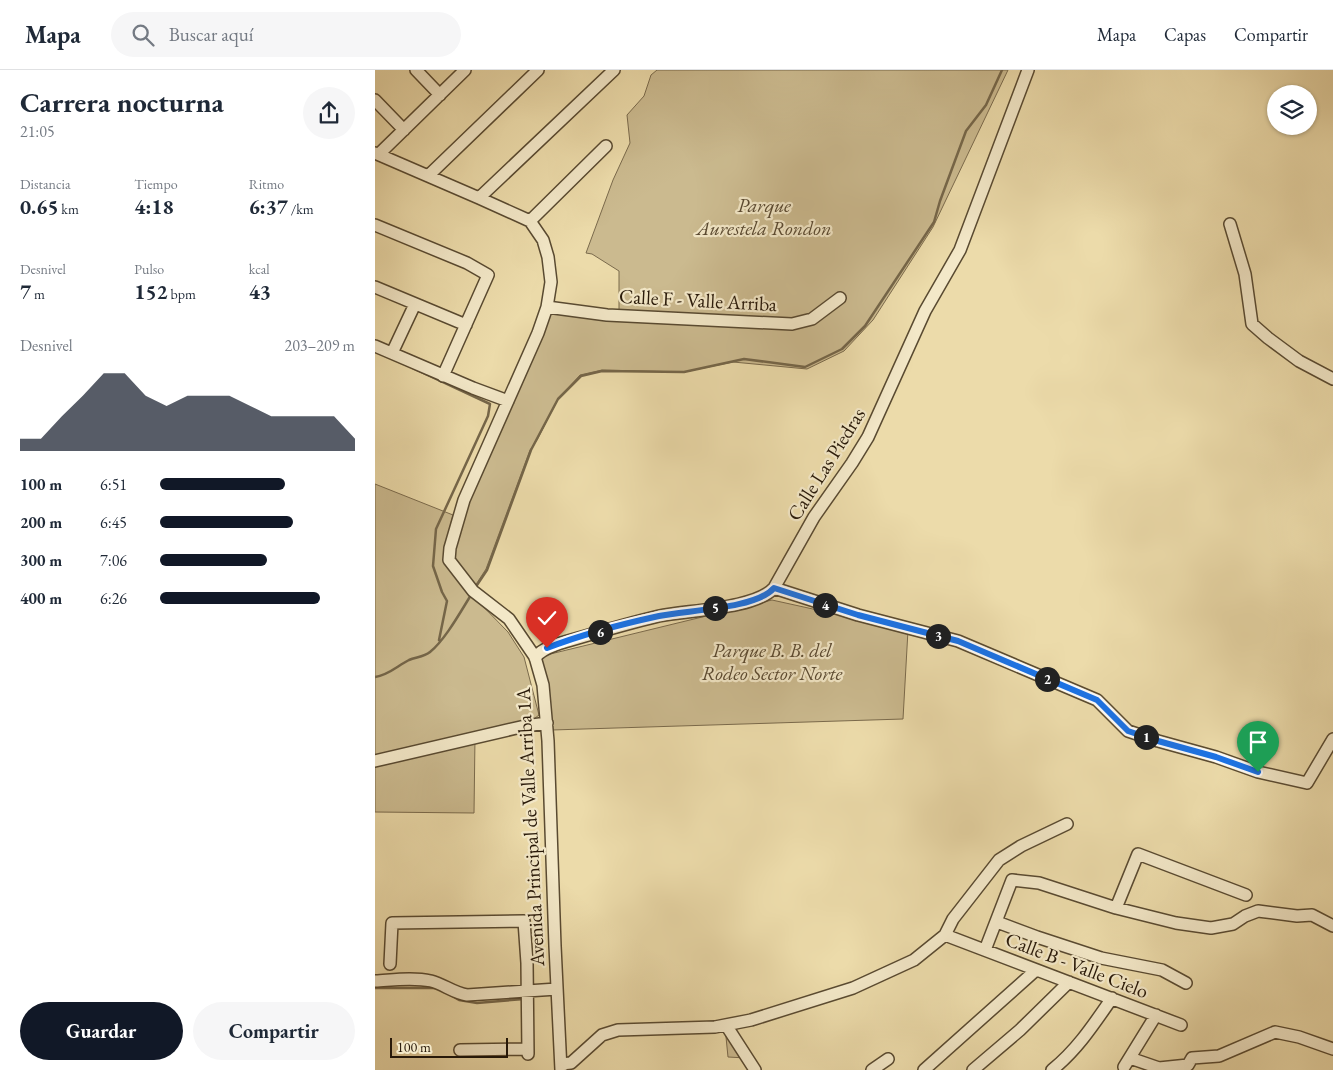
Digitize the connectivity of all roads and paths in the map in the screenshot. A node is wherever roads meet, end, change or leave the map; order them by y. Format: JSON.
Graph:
{"nodes":[{"id":1,"x":416,"y":70,"type":"edge"},
{"id":2,"x":465,"y":70,"type":"edge"},
{"id":3,"x":539,"y":70,"type":"edge"},
{"id":4,"x":614,"y":70,"type":"edge"},
{"id":5,"x":1028,"y":70,"type":"edge"},
{"id":6,"x":440,"y":95,"type":"junction"},
{"id":7,"x":375,"y":100,"type":"edge"},
{"id":8,"x":404,"y":130,"type":"junction"},
{"id":9,"x":606,"y":146,"type":"dead end"},
{"id":10,"x":377,"y":154,"type":"edge"},
{"id":11,"x":428,"y":176,"type":"junction"},
{"id":12,"x":479,"y":198,"type":"junction"},
{"id":13,"x":530,"y":221,"type":"junction"},
{"id":14,"x":1230,"y":224,"type":"dead end"},
{"id":15,"x":375,"y":225,"type":"edge"},
{"id":16,"x":375,"y":286,"type":"edge"},
{"id":17,"x":840,"y":298,"type":"dead end"},
{"id":18,"x":415,"y":304,"type":"junction"},
{"id":19,"x":547,"y":307,"type":"junction"},
{"id":20,"x":465,"y":325,"type":"junction"},
{"id":21,"x":375,"y":346,"type":"edge"},
{"id":22,"x":392,"y":353,"type":"junction"},
{"id":23,"x":443,"y":376,"type":"junction"},
{"id":24,"x":1333,"y":379,"type":"edge"},
{"id":25,"x":508,"y":401,"type":"junction"},
{"id":26,"x":774,"y":588,"type":"junction"},
{"id":27,"x":535,"y":658,"type":"junction"},
{"id":28,"x":547,"y":723,"type":"junction"},
{"id":29,"x":1333,"y":739,"type":"edge"},
{"id":30,"x":375,"y":761,"type":"edge"},
{"id":31,"x":1067,"y":824,"type":"dead end"},
{"id":32,"x":1246,"y":895,"type":"dead end"},
{"id":33,"x":1116,"y":908,"type":"junction"},
{"id":34,"x":997,"y":922,"type":"junction"},
{"id":35,"x":1333,"y":926,"type":"edge"},
{"id":36,"x":945,"y":935,"type":"junction"},
{"id":37,"x":985,"y":950,"type":"junction"},
{"id":38,"x":390,"y":964,"type":"dead end"},
{"id":39,"x":1036,"y":970,"type":"junction"},
{"id":40,"x":375,"y":981,"type":"edge"},
{"id":41,"x":1069,"y":982,"type":"junction"},
{"id":42,"x":1186,"y":983,"type":"dead end"},
{"id":43,"x":557,"y":989,"type":"junction"},
{"id":44,"x":527,"y":992,"type":"junction"},
{"id":45,"x":1112,"y":998,"type":"junction"},
{"id":46,"x":1156,"y":1015,"type":"junction"},
{"id":47,"x":726,"y":1025,"type":"junction"},
{"id":48,"x":1181,"y":1025,"type":"dead end"},
{"id":49,"x":1333,"y":1049,"type":"edge"},
{"id":50,"x":460,"y":1050,"type":"dead end"},
{"id":51,"x":888,"y":1059,"type":"dead end"},
{"id":52,"x":1147,"y":1066,"type":"edge"},
{"id":53,"x":561,"y":1067,"type":"edge"},
{"id":54,"x":755,"y":1070,"type":"edge"},
{"id":55,"x":872,"y":1070,"type":"edge"},
{"id":56,"x":924,"y":1070,"type":"edge"},
{"id":57,"x":973,"y":1070,"type":"edge"},
{"id":58,"x":1052,"y":1070,"type":"edge"}],
"edges":[{"from":1,"to":6,"type":"street"},
{"from":2,"to":6,"type":"street"},
{"from":3,"to":11,"type":"street"},
{"from":4,"to":12,"type":"street"},
{"from":5,"to":26,"type":"street","name":"Calle Las Piedras"},
{"from":6,"to":8,"type":"street"},
{"from":7,"to":8,"type":"street"},
{"from":8,"to":10,"type":"street"},
{"from":9,"to":13,"type":"street"},
{"from":10,"to":11,"type":"street"},
{"from":11,"to":12,"type":"street"},
{"from":12,"to":13,"type":"street"},
{"from":13,"to":19,"type":"street","name":"Avenida Principal de Valle Arriba 1A"},
{"from":14,"to":24,"type":"street"},
{"from":15,"to":20,"type":"street"},
{"from":16,"to":18,"type":"street"},
{"from":17,"to":19,"type":"street","name":"Calle F - Valle Arriba"},
{"from":18,"to":20,"type":"street"},
{"from":18,"to":22,"type":"street"},
{"from":19,"to":25,"type":"street","name":"Avenida Principal de Valle Arriba 1A"},
{"from":20,"to":23,"type":"street"},
{"from":21,"to":22,"type":"street"},
{"from":22,"to":23,"type":"street"},
{"from":23,"to":25,"type":"street"},
{"from":25,"to":27,"type":"street","name":"Avenida Principal de Valle Arriba 1A"},
{"from":26,"to":27,"type":"street"},
{"from":26,"to":29,"type":"street"},
{"from":27,"to":28,"type":"street","name":"Avenida Principal de Valle Arriba 1A"},
{"from":28,"to":30,"type":"street"},
{"from":28,"to":43,"type":"street","name":"Avenida Principal de Valle Arriba 1A"},
{"from":31,"to":36,"type":"street"},
{"from":32,"to":33,"type":"street"},
{"from":33,"to":34,"type":"street","name":"Calle B - Valle Cielo"},
{"from":33,"to":35,"type":"street"},
{"from":34,"to":37,"type":"street","name":"Calle B - Valle Cielo"},
{"from":34,"to":42,"type":"street"},
{"from":36,"to":37,"type":"street","name":"Calle B - Valle Cielo"},
{"from":36,"to":47,"type":"street"},
{"from":37,"to":39,"type":"street","name":"Calle B - Valle Cielo"},
{"from":38,"to":44,"type":"street"},
{"from":39,"to":41,"type":"street","name":"Calle B - Valle Cielo"},
{"from":39,"to":56,"type":"street"},
{"from":40,"to":44,"type":"street"},
{"from":41,"to":45,"type":"street","name":"Calle B - Valle Cielo"},
{"from":41,"to":57,"type":"street"},
{"from":43,"to":44,"type":"street"},
{"from":43,"to":53,"type":"street","name":"Avenida Principal de Valle Arriba 1A"},
{"from":44,"to":50,"type":"street"},
{"from":45,"to":46,"type":"street","name":"Calle B - Valle Cielo"},
{"from":45,"to":58,"type":"street"},
{"from":46,"to":48,"type":"street","name":"Calle B - Valle Cielo"},
{"from":46,"to":52,"type":"street","name":"Calle B - Valle Cielo"},
{"from":47,"to":53,"type":"street"},
{"from":47,"to":54,"type":"street"},
{"from":49,"to":52,"type":"street"},
{"from":51,"to":55,"type":"street"}]}
